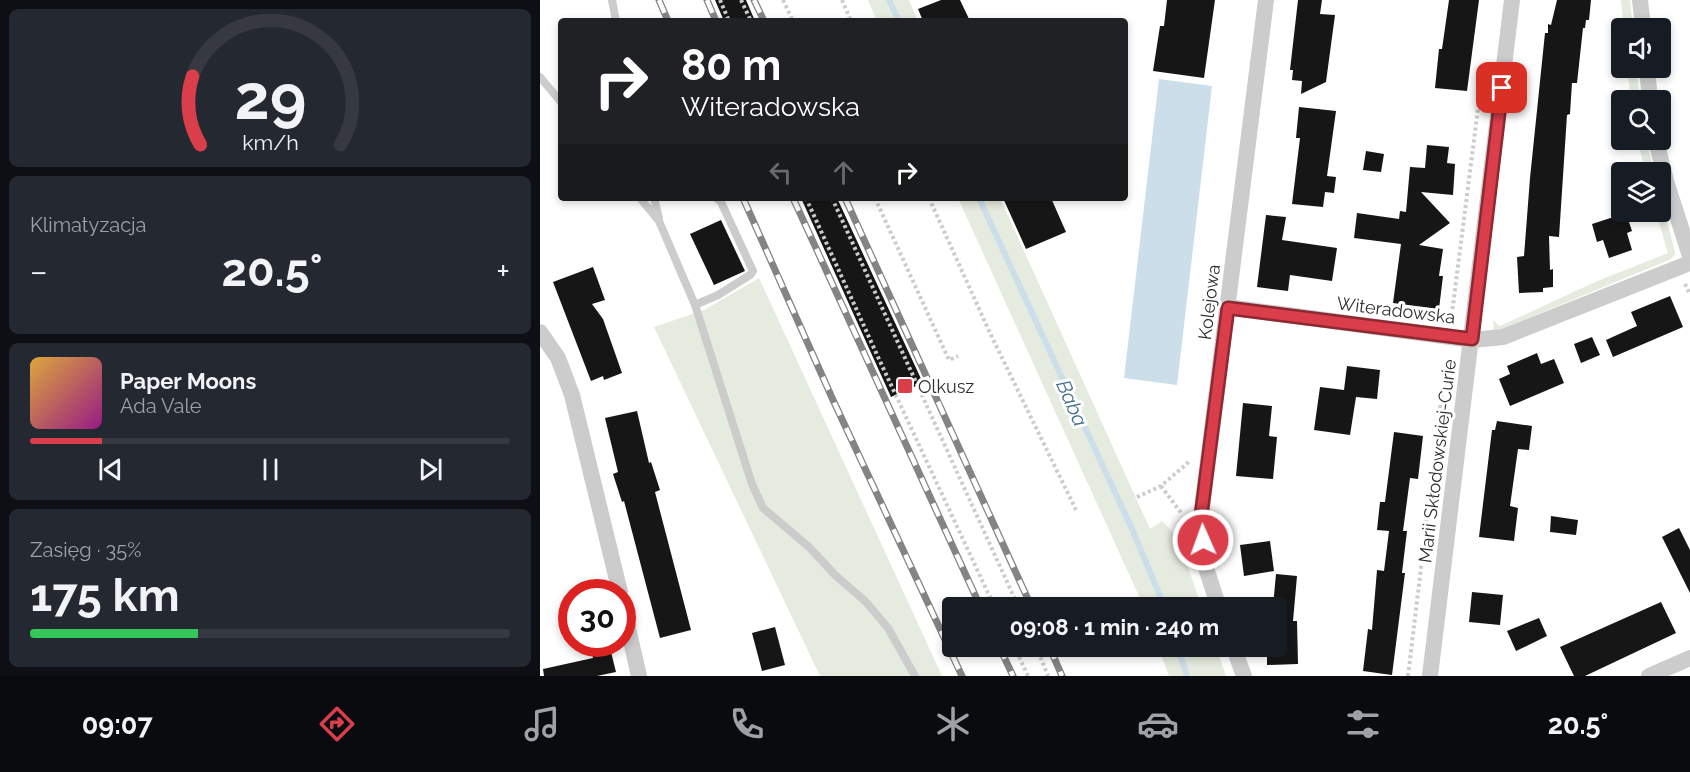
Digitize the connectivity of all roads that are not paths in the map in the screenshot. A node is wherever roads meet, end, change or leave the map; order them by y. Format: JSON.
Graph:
{"nodes":[{"id":1,"x":612,"y":0,"type":"edge"},
{"id":2,"x":1266,"y":0,"type":"edge"},
{"id":3,"x":1512,"y":0,"type":"edge"},
{"id":4,"x":1640,"y":0,"type":"edge"},
{"id":5,"x":615,"y":18,"type":"edge"},
{"id":6,"x":1642,"y":18,"type":"edge"},
{"id":7,"x":540,"y":77,"type":"edge"},
{"id":8,"x":558,"y":98,"type":"edge"},
{"id":9,"x":1658,"y":150,"type":"edge"},
{"id":10,"x":642,"y":201,"type":"edge"},
{"id":11,"x":655,"y":201,"type":"edge"},
{"id":12,"x":719,"y":201,"type":"edge"},
{"id":13,"x":659,"y":221,"type":"junction"},
{"id":14,"x":1690,"y":256,"type":"edge"},
{"id":15,"x":1690,"y":263,"type":"edge"},
{"id":16,"x":695,"y":305,"type":"junction"},
{"id":17,"x":1228,"y":308,"type":"junction"},
{"id":18,"x":540,"y":332,"type":"edge"},
{"id":19,"x":1472,"y":339,"type":"junction"},
{"id":20,"x":617,"y":579,"type":"edge"},
{"id":21,"x":1215,"y":597,"type":"edge"},
{"id":22,"x":635,"y":657,"type":"edge"},
{"id":23,"x":1237,"y":657,"type":"edge"},
{"id":24,"x":1690,"y":660,"type":"edge"},
{"id":25,"x":639,"y":676,"type":"edge"},
{"id":26,"x":915,"y":676,"type":"edge"},
{"id":27,"x":1244,"y":676,"type":"edge"},
{"id":28,"x":1430,"y":676,"type":"edge"},
{"id":29,"x":1649,"y":676,"type":"edge"}],
"edges":[{"from":1,"to":5,"type":"lane"},
{"from":2,"to":17,"type":"street","name":"Kolejowa"},
{"from":3,"to":19,"type":"street","name":"Marii Skłodowskiej-Curie"},
{"from":4,"to":6,"type":"street"},
{"from":7,"to":8,"type":"lane"},
{"from":9,"to":14,"type":"street"},
{"from":10,"to":13,"type":"lane"},
{"from":11,"to":13,"type":"lane"},
{"from":12,"to":16,"type":"lane"},
{"from":13,"to":16,"type":"lane"},
{"from":15,"to":19,"type":"street","name":"Witeradowska"},
{"from":16,"to":26,"type":"lane"},
{"from":17,"to":19,"type":"street","name":"Witeradowska"},
{"from":17,"to":21,"type":"street","name":"Kolejowa"},
{"from":18,"to":20,"type":"street"},
{"from":19,"to":28,"type":"street","name":"Marii Skłodowskiej-Curie"},
{"from":22,"to":25,"type":"street"},
{"from":23,"to":27,"type":"street"},
{"from":24,"to":29,"type":"street"}]}
